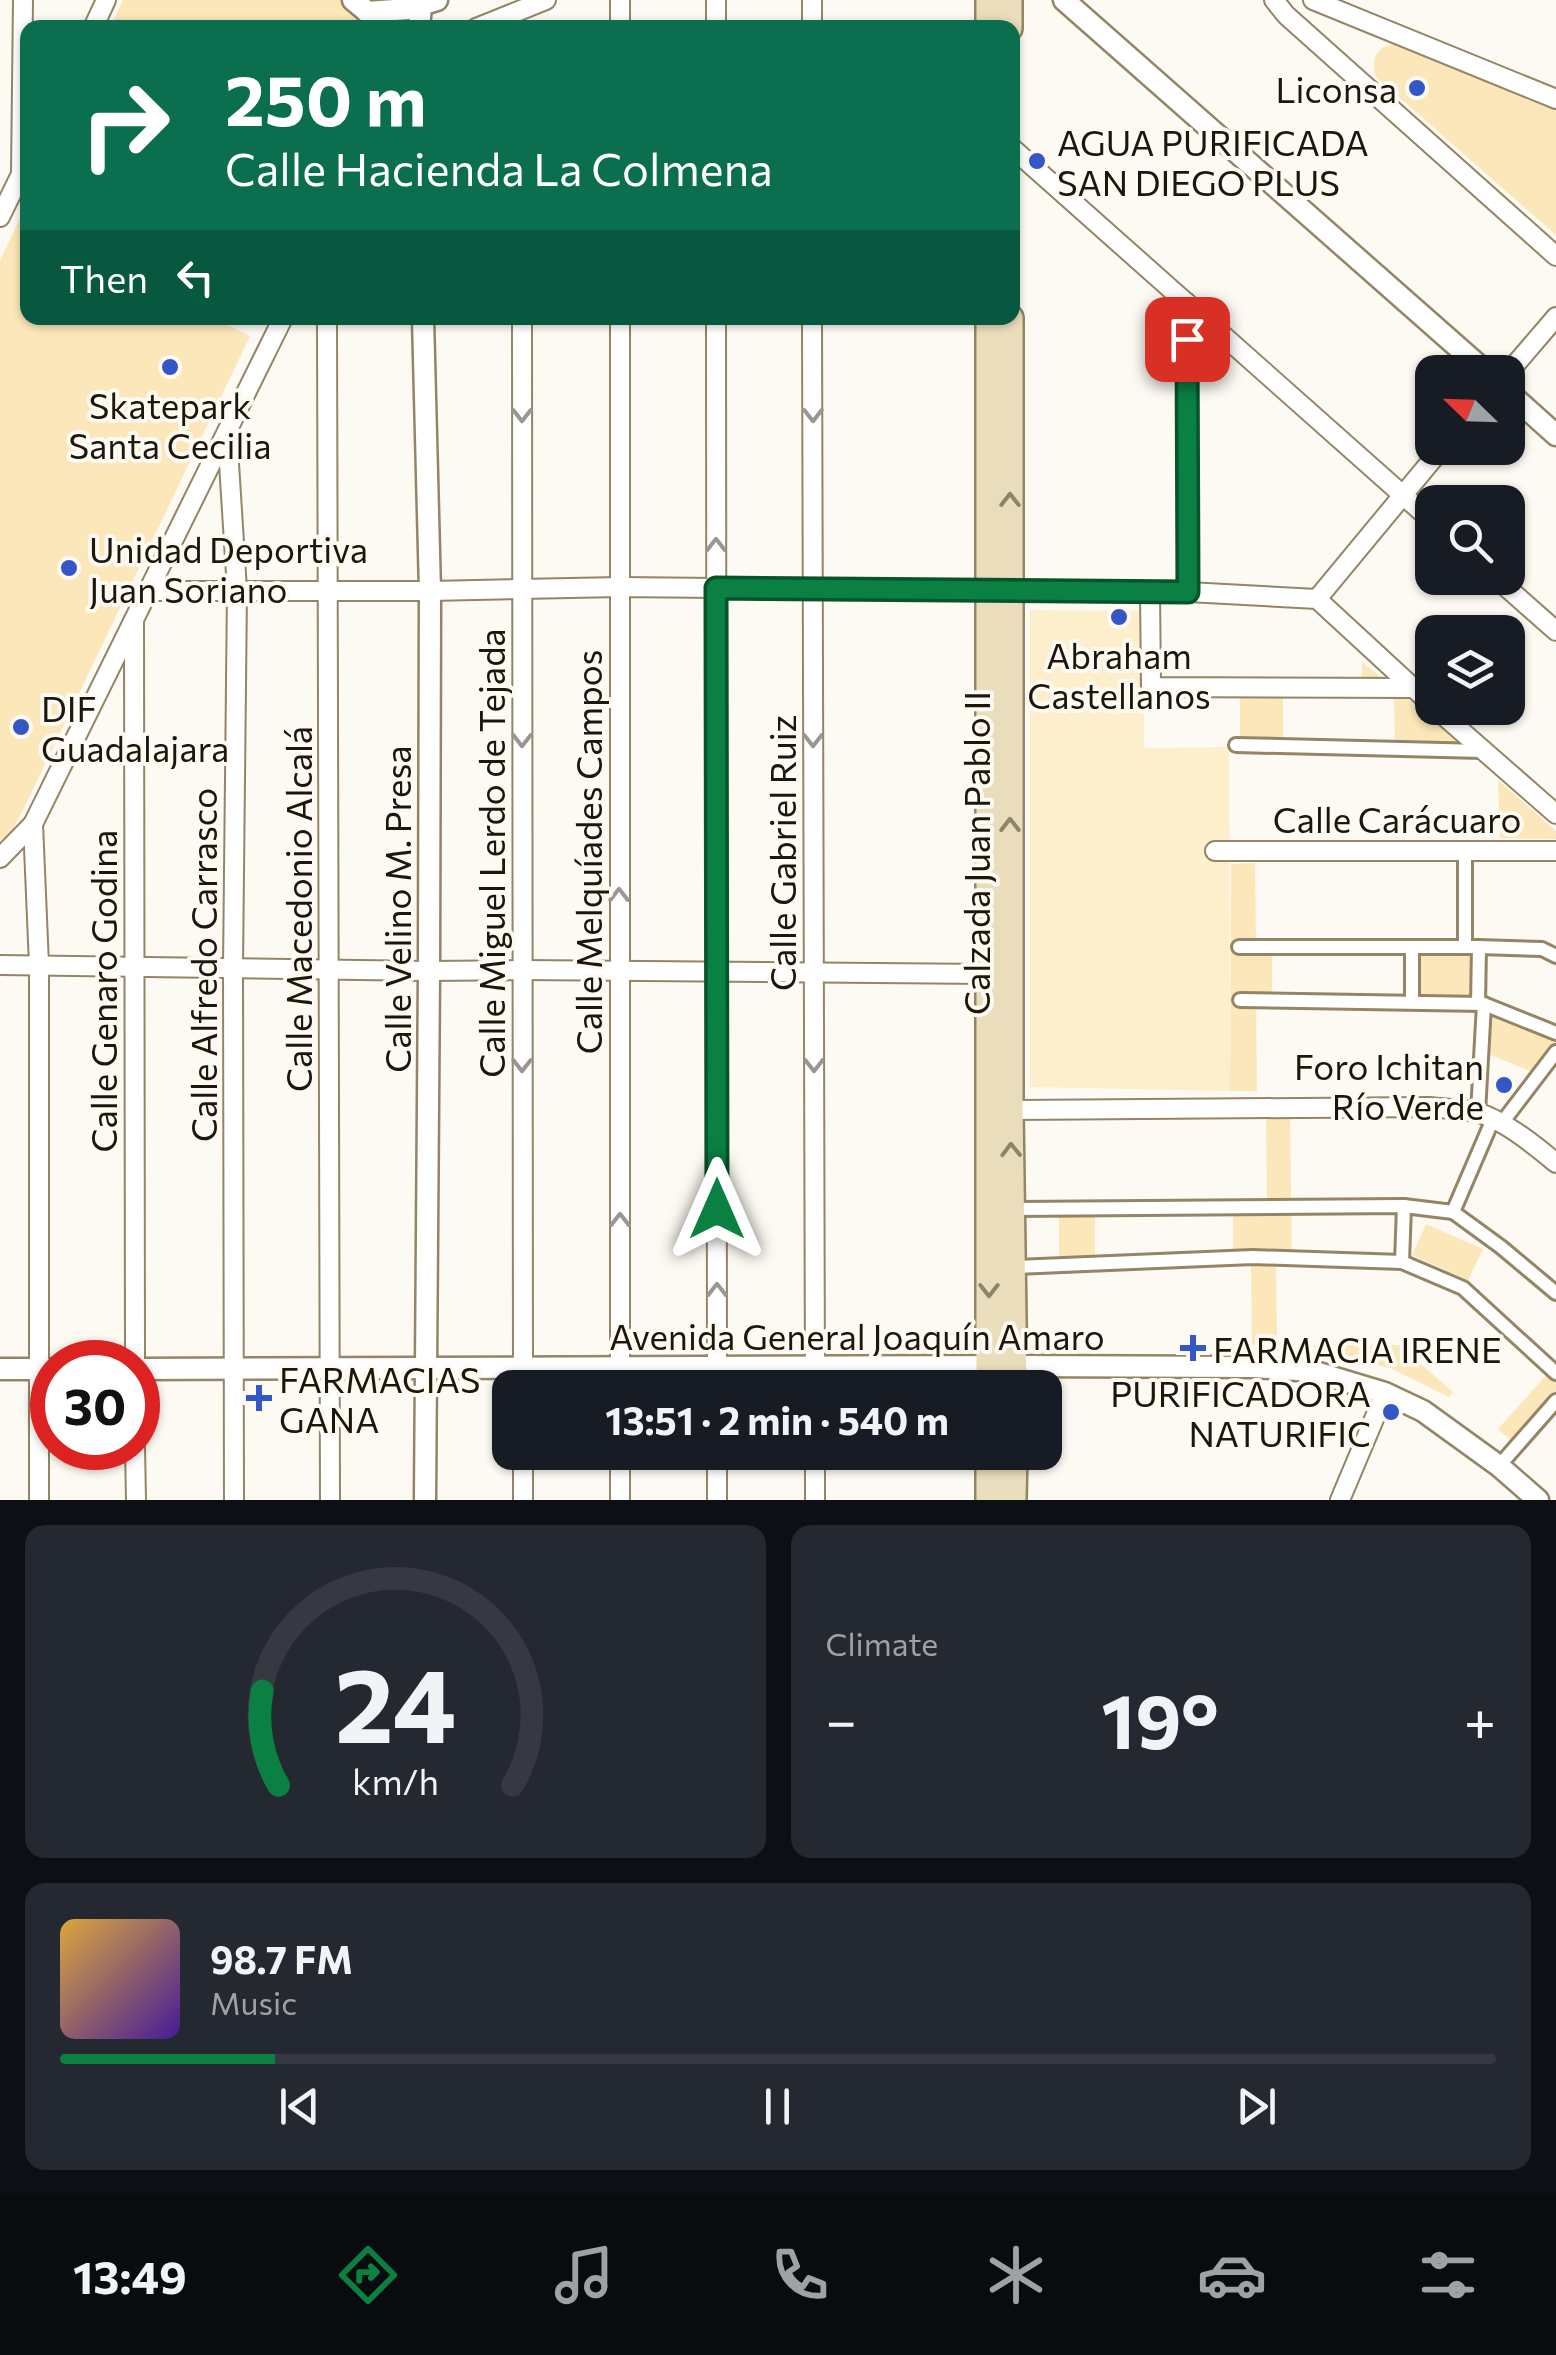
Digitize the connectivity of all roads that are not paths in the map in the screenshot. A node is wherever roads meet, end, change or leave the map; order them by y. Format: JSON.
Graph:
{"nodes":[{"id":1,"x":546,"y":0,"type":"edge"},
{"id":2,"x":1064,"y":0,"type":"edge"},
{"id":3,"x":1274,"y":0,"type":"edge"},
{"id":4,"x":1314,"y":0,"type":"edge"},
{"id":5,"x":429,"y":3,"type":"edge"},
{"id":6,"x":360,"y":6,"type":"edge"},
{"id":7,"x":521,"y":12,"type":"edge"},
{"id":8,"x":1556,"y":99,"type":"edge"},
{"id":9,"x":1020,"y":155,"type":"edge"},
{"id":10,"x":20,"y":175,"type":"edge"},
{"id":11,"x":0,"y":217,"type":"edge"},
{"id":12,"x":1556,"y":256,"type":"edge"},
{"id":13,"x":1187,"y":303,"type":"junction"},
{"id":14,"x":1556,"y":316,"type":"edge"},
{"id":15,"x":280,"y":325,"type":"edge"},
{"id":16,"x":327,"y":325,"type":"edge"},
{"id":17,"x":423,"y":325,"type":"edge"},
{"id":18,"x":522,"y":325,"type":"edge"},
{"id":19,"x":620,"y":325,"type":"edge"},
{"id":20,"x":716,"y":325,"type":"edge"},
{"id":21,"x":812,"y":325,"type":"edge"},
{"id":22,"x":989,"y":325,"type":"edge"},
{"id":23,"x":1010,"y":325,"type":"edge"},
{"id":24,"x":1467,"y":355,"type":"edge"},
{"id":25,"x":1523,"y":355,"type":"edge"},
{"id":26,"x":1525,"y":407,"type":"edge"},
{"id":27,"x":226,"y":432,"type":"junction"},
{"id":28,"x":1556,"y":435,"type":"edge"},
{"id":29,"x":1427,"y":465,"type":"edge"},
{"id":30,"x":1402,"y":494,"type":"junction"},
{"id":31,"x":1415,"y":506,"type":"edge"},
{"id":32,"x":620,"y":587,"type":"junction"},
{"id":33,"x":522,"y":588,"type":"junction"},
{"id":34,"x":716,"y":588,"type":"junction"},
{"id":35,"x":813,"y":588,"type":"junction"},
{"id":36,"x":329,"y":589,"type":"junction"},
{"id":37,"x":237,"y":590,"type":"junction"},
{"id":38,"x":1000,"y":590,"type":"junction"},
{"id":39,"x":146,"y":591,"type":"junction"},
{"id":40,"x":430,"y":591,"type":"junction"},
{"id":41,"x":1150,"y":591,"type":"junction"},
{"id":42,"x":1188,"y":592,"type":"junction"},
{"id":43,"x":1515,"y":595,"type":"edge"},
{"id":44,"x":1316,"y":599,"type":"junction"},
{"id":45,"x":134,"y":620,"type":"junction"},
{"id":46,"x":1556,"y":631,"type":"edge"},
{"id":47,"x":1414,"y":688,"type":"joint"},
{"id":48,"x":1455,"y":725,"type":"edge"},
{"id":49,"x":1236,"y":744,"type":"dead end"},
{"id":50,"x":1484,"y":751,"type":"junction"},
{"id":51,"x":1556,"y":814,"type":"edge"},
{"id":52,"x":33,"y":824,"type":"junction"},
{"id":53,"x":1466,"y":850,"type":"junction"},
{"id":54,"x":1556,"y":850,"type":"edge"},
{"id":55,"x":1215,"y":851,"type":"dead end"},
{"id":56,"x":0,"y":858,"type":"edge"},
{"id":57,"x":1239,"y":947,"type":"dead end"},
{"id":58,"x":1412,"y":947,"type":"junction"},
{"id":59,"x":1472,"y":947,"type":"junction"},
{"id":60,"x":1556,"y":956,"type":"edge"},
{"id":61,"x":0,"y":965,"type":"edge"},
{"id":62,"x":39,"y":965,"type":"junction"},
{"id":63,"x":135,"y":966,"type":"junction"},
{"id":64,"x":233,"y":967,"type":"junction"},
{"id":65,"x":329,"y":968,"type":"junction"},
{"id":66,"x":522,"y":970,"type":"junction"},
{"id":67,"x":620,"y":970,"type":"junction"},
{"id":68,"x":430,"y":971,"type":"junction"},
{"id":69,"x":717,"y":971,"type":"junction"},
{"id":70,"x":814,"y":972,"type":"junction"},
{"id":71,"x":989,"y":974,"type":"junction"},
{"id":72,"x":1240,"y":1000,"type":"dead end"},
{"id":73,"x":1412,"y":1002,"type":"junction"},
{"id":74,"x":1481,"y":1004,"type":"junction"},
{"id":75,"x":1556,"y":1033,"type":"edge"},
{"id":76,"x":1556,"y":1052,"type":"edge"},
{"id":77,"x":1010,"y":1110,"type":"junction"},
{"id":78,"x":1491,"y":1119,"type":"junction"},
{"id":79,"x":1556,"y":1163,"type":"edge"},
{"id":80,"x":1404,"y":1206,"type":"junction"},
{"id":81,"x":1012,"y":1208,"type":"junction"},
{"id":82,"x":1454,"y":1212,"type":"junction"},
{"id":83,"x":1402,"y":1262,"type":"junction"},
{"id":84,"x":1014,"y":1267,"type":"junction"},
{"id":85,"x":1556,"y":1293,"type":"edge"},
{"id":86,"x":45,"y":1340,"type":"edge"},
{"id":87,"x":136,"y":1340,"type":"edge"},
{"id":88,"x":1553,"y":1364,"type":"edge"},
{"id":89,"x":160,"y":1367,"type":"edge"},
{"id":90,"x":330,"y":1368,"type":"junction"},
{"id":91,"x":425,"y":1368,"type":"junction"},
{"id":92,"x":30,"y":1369,"type":"edge"},
{"id":93,"x":234,"y":1369,"type":"junction"},
{"id":94,"x":0,"y":1370,"type":"edge"},
{"id":95,"x":523,"y":1370,"type":"edge"},
{"id":96,"x":620,"y":1370,"type":"edge"},
{"id":97,"x":717,"y":1370,"type":"edge"},
{"id":98,"x":815,"y":1370,"type":"edge"},
{"id":99,"x":1002,"y":1370,"type":"edge"},
{"id":100,"x":1003,"y":1370,"type":"edge"},
{"id":101,"x":492,"y":1375,"type":"edge"},
{"id":102,"x":1062,"y":1375,"type":"edge"},
{"id":103,"x":1385,"y":1394,"type":"junction"},
{"id":104,"x":1556,"y":1402,"type":"edge"},
{"id":105,"x":1499,"y":1466,"type":"junction"},
{"id":106,"x":41,"y":1470,"type":"edge"},
{"id":107,"x":136,"y":1470,"type":"edge"},
{"id":108,"x":523,"y":1470,"type":"edge"},
{"id":109,"x":620,"y":1470,"type":"edge"},
{"id":110,"x":717,"y":1470,"type":"edge"},
{"id":111,"x":815,"y":1470,"type":"edge"},
{"id":112,"x":990,"y":1470,"type":"edge"},
{"id":113,"x":1014,"y":1470,"type":"edge"},
{"id":114,"x":39,"y":1500,"type":"edge"},
{"id":115,"x":136,"y":1500,"type":"edge"},
{"id":116,"x":234,"y":1500,"type":"edge"},
{"id":117,"x":330,"y":1500,"type":"edge"},
{"id":118,"x":425,"y":1500,"type":"edge"},
{"id":119,"x":523,"y":1500,"type":"edge"},
{"id":120,"x":620,"y":1500,"type":"edge"},
{"id":121,"x":717,"y":1500,"type":"edge"},
{"id":122,"x":815,"y":1500,"type":"edge"},
{"id":123,"x":990,"y":1500,"type":"edge"},
{"id":124,"x":1013,"y":1500,"type":"edge"},
{"id":125,"x":1340,"y":1500,"type":"edge"},
{"id":126,"x":1538,"y":1500,"type":"edge"}],
"edges":[{"from":1,"to":7,"type":"street"},
{"from":2,"to":24,"type":"street"},
{"from":3,"to":12,"type":"street"},
{"from":4,"to":8,"type":"street"},
{"from":5,"to":6,"type":"street"},
{"from":9,"to":13,"type":"street"},
{"from":10,"to":11,"type":"street"},
{"from":13,"to":30,"type":"street"},
{"from":13,"to":42,"type":"street"},
{"from":14,"to":25,"type":"street"},
{"from":15,"to":27,"type":"street"},
{"from":16,"to":36,"type":"street","name":"Calle Macedonio Alcalá"},
{"from":17,"to":40,"type":"street","name":"Calle Velino M. Presa"},
{"from":18,"to":33,"type":"street","name":"Calle Miguel Lerdo de Tejada","one_way":true},
{"from":19,"to":32,"type":"street","name":"Calle Melquíades Campos"},
{"from":34,"to":20,"type":"street","one_way":true},
{"from":21,"to":35,"type":"street","name":"Calle Gabriel Ruiz","one_way":true},
{"from":22,"to":38,"type":"main road","name":"Calzada Juan Pablo II"},
{"from":38,"to":23,"type":"main road","name":"Calzada Juan Pablo II","one_way":true},
{"from":26,"to":28,"type":"street"},
{"from":27,"to":37,"type":"street","name":"Calle Alfredo Carrasco"},
{"from":27,"to":39,"type":"street"},
{"from":29,"to":30,"type":"street"},
{"from":30,"to":31,"type":"street"},
{"from":30,"to":44,"type":"street"},
{"from":32,"to":33,"type":"street"},
{"from":32,"to":34,"type":"street"},
{"from":67,"to":32,"type":"street","name":"Calle Melquíades Campos","one_way":true},
{"from":33,"to":40,"type":"street"},
{"from":33,"to":66,"type":"street","name":"Calle Miguel Lerdo de Tejada","one_way":true},
{"from":34,"to":35,"type":"street"},
{"from":34,"to":69,"type":"street"},
{"from":35,"to":38,"type":"street"},
{"from":35,"to":70,"type":"street","name":"Calle Gabriel Ruiz","one_way":true},
{"from":36,"to":37,"type":"street"},
{"from":36,"to":40,"type":"street"},
{"from":36,"to":65,"type":"street","name":"Calle Macedonio Alcalá"},
{"from":37,"to":39,"type":"street"},
{"from":37,"to":64,"type":"street","name":"Calle Alfredo Carrasco"},
{"from":38,"to":41,"type":"street"},
{"from":38,"to":71,"type":"main road","name":"Calzada Juan Pablo II"},
{"from":77,"to":38,"type":"main road","name":"Calzada Juan Pablo II","one_way":true},
{"from":39,"to":45,"type":"street"},
{"from":40,"to":68,"type":"street","name":"Calle Velino M. Presa"},
{"from":41,"to":42,"type":"street"},
{"from":41,"to":47,"type":"street"},
{"from":42,"to":44,"type":"street"},
{"from":43,"to":46,"type":"street"},
{"from":44,"to":47,"type":"street"},
{"from":45,"to":52,"type":"street"},
{"from":45,"to":63,"type":"street","name":"Calle Genaro Godina"},
{"from":48,"to":50,"type":"street"},
{"from":49,"to":50,"type":"street"},
{"from":50,"to":51,"type":"street"},
{"from":52,"to":56,"type":"street"},
{"from":52,"to":62,"type":"street"},
{"from":53,"to":54,"type":"street","name":"Calle Carácuaro"},
{"from":53,"to":55,"type":"street","name":"Calle Carácuaro"},
{"from":53,"to":59,"type":"street"},
{"from":57,"to":58,"type":"street"},
{"from":58,"to":59,"type":"street"},
{"from":58,"to":73,"type":"street"},
{"from":59,"to":60,"type":"street"},
{"from":59,"to":74,"type":"street"},
{"from":61,"to":62,"type":"street"},
{"from":62,"to":63,"type":"street"},
{"from":62,"to":86,"type":"street"},
{"from":63,"to":64,"type":"street"},
{"from":63,"to":87,"type":"street","name":"Calle Genaro Godina"},
{"from":64,"to":65,"type":"street"},
{"from":64,"to":93,"type":"street","name":"Calle Alfredo Carrasco"},
{"from":65,"to":68,"type":"street"},
{"from":65,"to":90,"type":"street","name":"Calle Macedonio Alcalá"},
{"from":66,"to":67,"type":"street"},
{"from":66,"to":68,"type":"street"},
{"from":66,"to":95,"type":"street","name":"Calle Miguel Lerdo de Tejada","one_way":true},
{"from":67,"to":69,"type":"street"},
{"from":96,"to":67,"type":"street","name":"Calle Melquíades Campos","one_way":true},
{"from":68,"to":91,"type":"street","name":"Calle Velino M. Presa"},
{"from":69,"to":70,"type":"street"},
{"from":97,"to":69,"type":"street","one_way":true},
{"from":70,"to":71,"type":"street"},
{"from":70,"to":98,"type":"street","name":"Calle Gabriel Ruiz","one_way":true},
{"from":71,"to":99,"type":"main road","name":"Calzada Juan Pablo II","one_way":true},
{"from":72,"to":73,"type":"street"},
{"from":73,"to":74,"type":"street"},
{"from":74,"to":75,"type":"street"},
{"from":74,"to":78,"type":"street"},
{"from":76,"to":78,"type":"street"},
{"from":77,"to":78,"type":"street"},
{"from":81,"to":77,"type":"main road","name":"Calzada Juan Pablo II","one_way":true},
{"from":78,"to":79,"type":"street"},
{"from":78,"to":82,"type":"street"},
{"from":80,"to":81,"type":"street"},
{"from":80,"to":82,"type":"street"},
{"from":80,"to":83,"type":"street"},
{"from":81,"to":84,"type":"main road","name":"Calzada Juan Pablo II"},
{"from":82,"to":85,"type":"street"},
{"from":83,"to":84,"type":"street"},
{"from":83,"to":88,"type":"street"},
{"from":84,"to":100,"type":"main road","name":"Calzada Juan Pablo II"},
{"from":89,"to":93,"type":"street","name":"Avenida General Joaquín Amaro"},
{"from":90,"to":91,"type":"street","name":"Avenida General Joaquín Amaro"},
{"from":90,"to":93,"type":"street","name":"Avenida General Joaquín Amaro"},
{"from":90,"to":117,"type":"street","name":"Calle Macedonio Alcalá"},
{"from":91,"to":101,"type":"street","name":"Avenida General Joaquín Amaro"},
{"from":91,"to":118,"type":"street","name":"Calle Velino M. Presa"},
{"from":92,"to":94,"type":"street"},
{"from":93,"to":116,"type":"street","name":"Calle Alfredo Carrasco"},
{"from":102,"to":103,"type":"street","name":"Avenida General Joaquín Amaro"},
{"from":103,"to":105,"type":"street","name":"Avenida General Joaquín Amaro"},
{"from":103,"to":125,"type":"street"},
{"from":104,"to":105,"type":"street"},
{"from":105,"to":126,"type":"street","name":"Avenida General Joaquín Amaro"},
{"from":106,"to":114,"type":"street"},
{"from":107,"to":115,"type":"street"},
{"from":108,"to":119,"type":"street"},
{"from":109,"to":120,"type":"street"},
{"from":110,"to":121,"type":"street"},
{"from":111,"to":122,"type":"street"},
{"from":112,"to":123,"type":"main road"},
{"from":113,"to":124,"type":"main road"}]}
